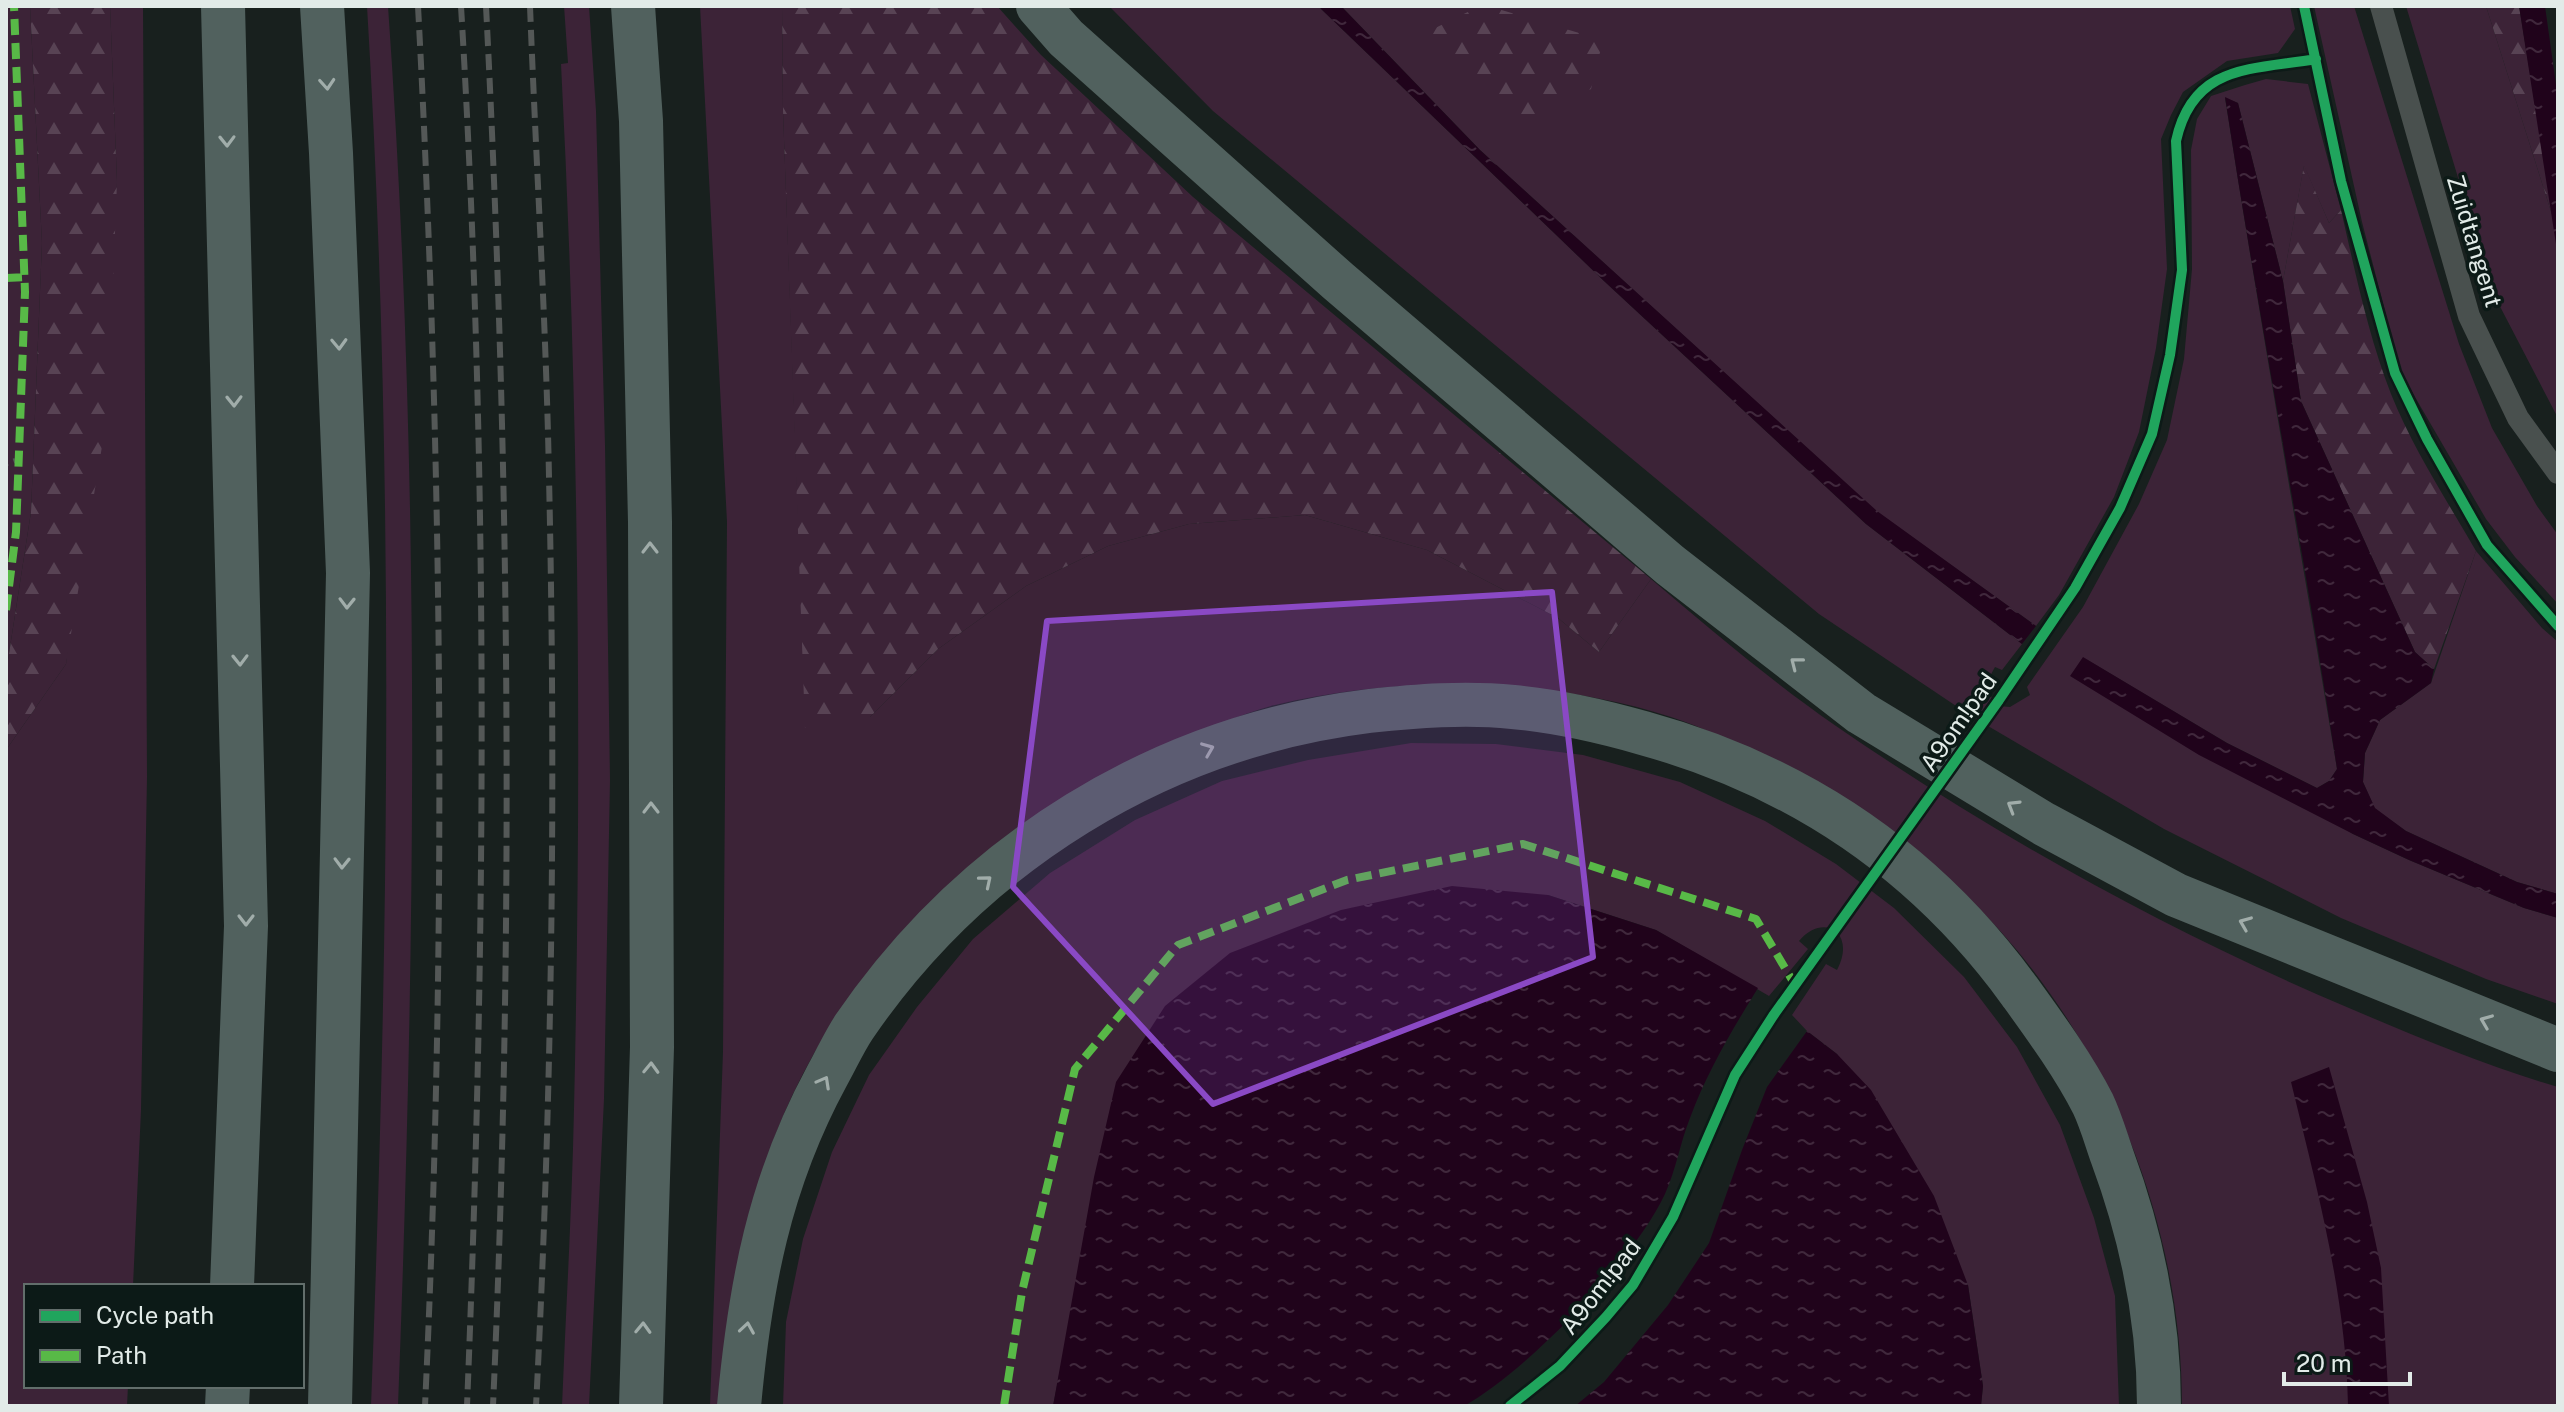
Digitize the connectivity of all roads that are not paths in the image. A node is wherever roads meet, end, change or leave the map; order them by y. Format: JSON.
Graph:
{"nodes":[{"id":1,"x":223,"y":6,"type":"edge"},
{"id":2,"x":322,"y":6,"type":"edge"},
{"id":3,"x":633,"y":6,"type":"edge"},
{"id":4,"x":1038,"y":6,"type":"edge"},
{"id":5,"x":2381,"y":6,"type":"edge"},
{"id":6,"x":2558,"y":473,"type":"edge"},
{"id":7,"x":2558,"y":1050,"type":"edge"},
{"id":8,"x":232,"y":1284,"type":"edge"},
{"id":9,"x":330,"y":1406,"type":"edge"},
{"id":10,"x":641,"y":1406,"type":"edge"},
{"id":11,"x":739,"y":1406,"type":"edge"},
{"id":12,"x":2159,"y":1406,"type":"edge"}],
"edges":[{"from":1,"to":8,"type":"highway","one_way":true},
{"from":2,"to":9,"type":"highway","one_way":true},
{"from":10,"to":3,"type":"highway","one_way":true},
{"from":7,"to":4,"type":"highway","one_way":true},
{"from":5,"to":6,"type":"lane","name":"Zuidtangent"},
{"from":11,"to":12,"type":"highway","one_way":true}]}
